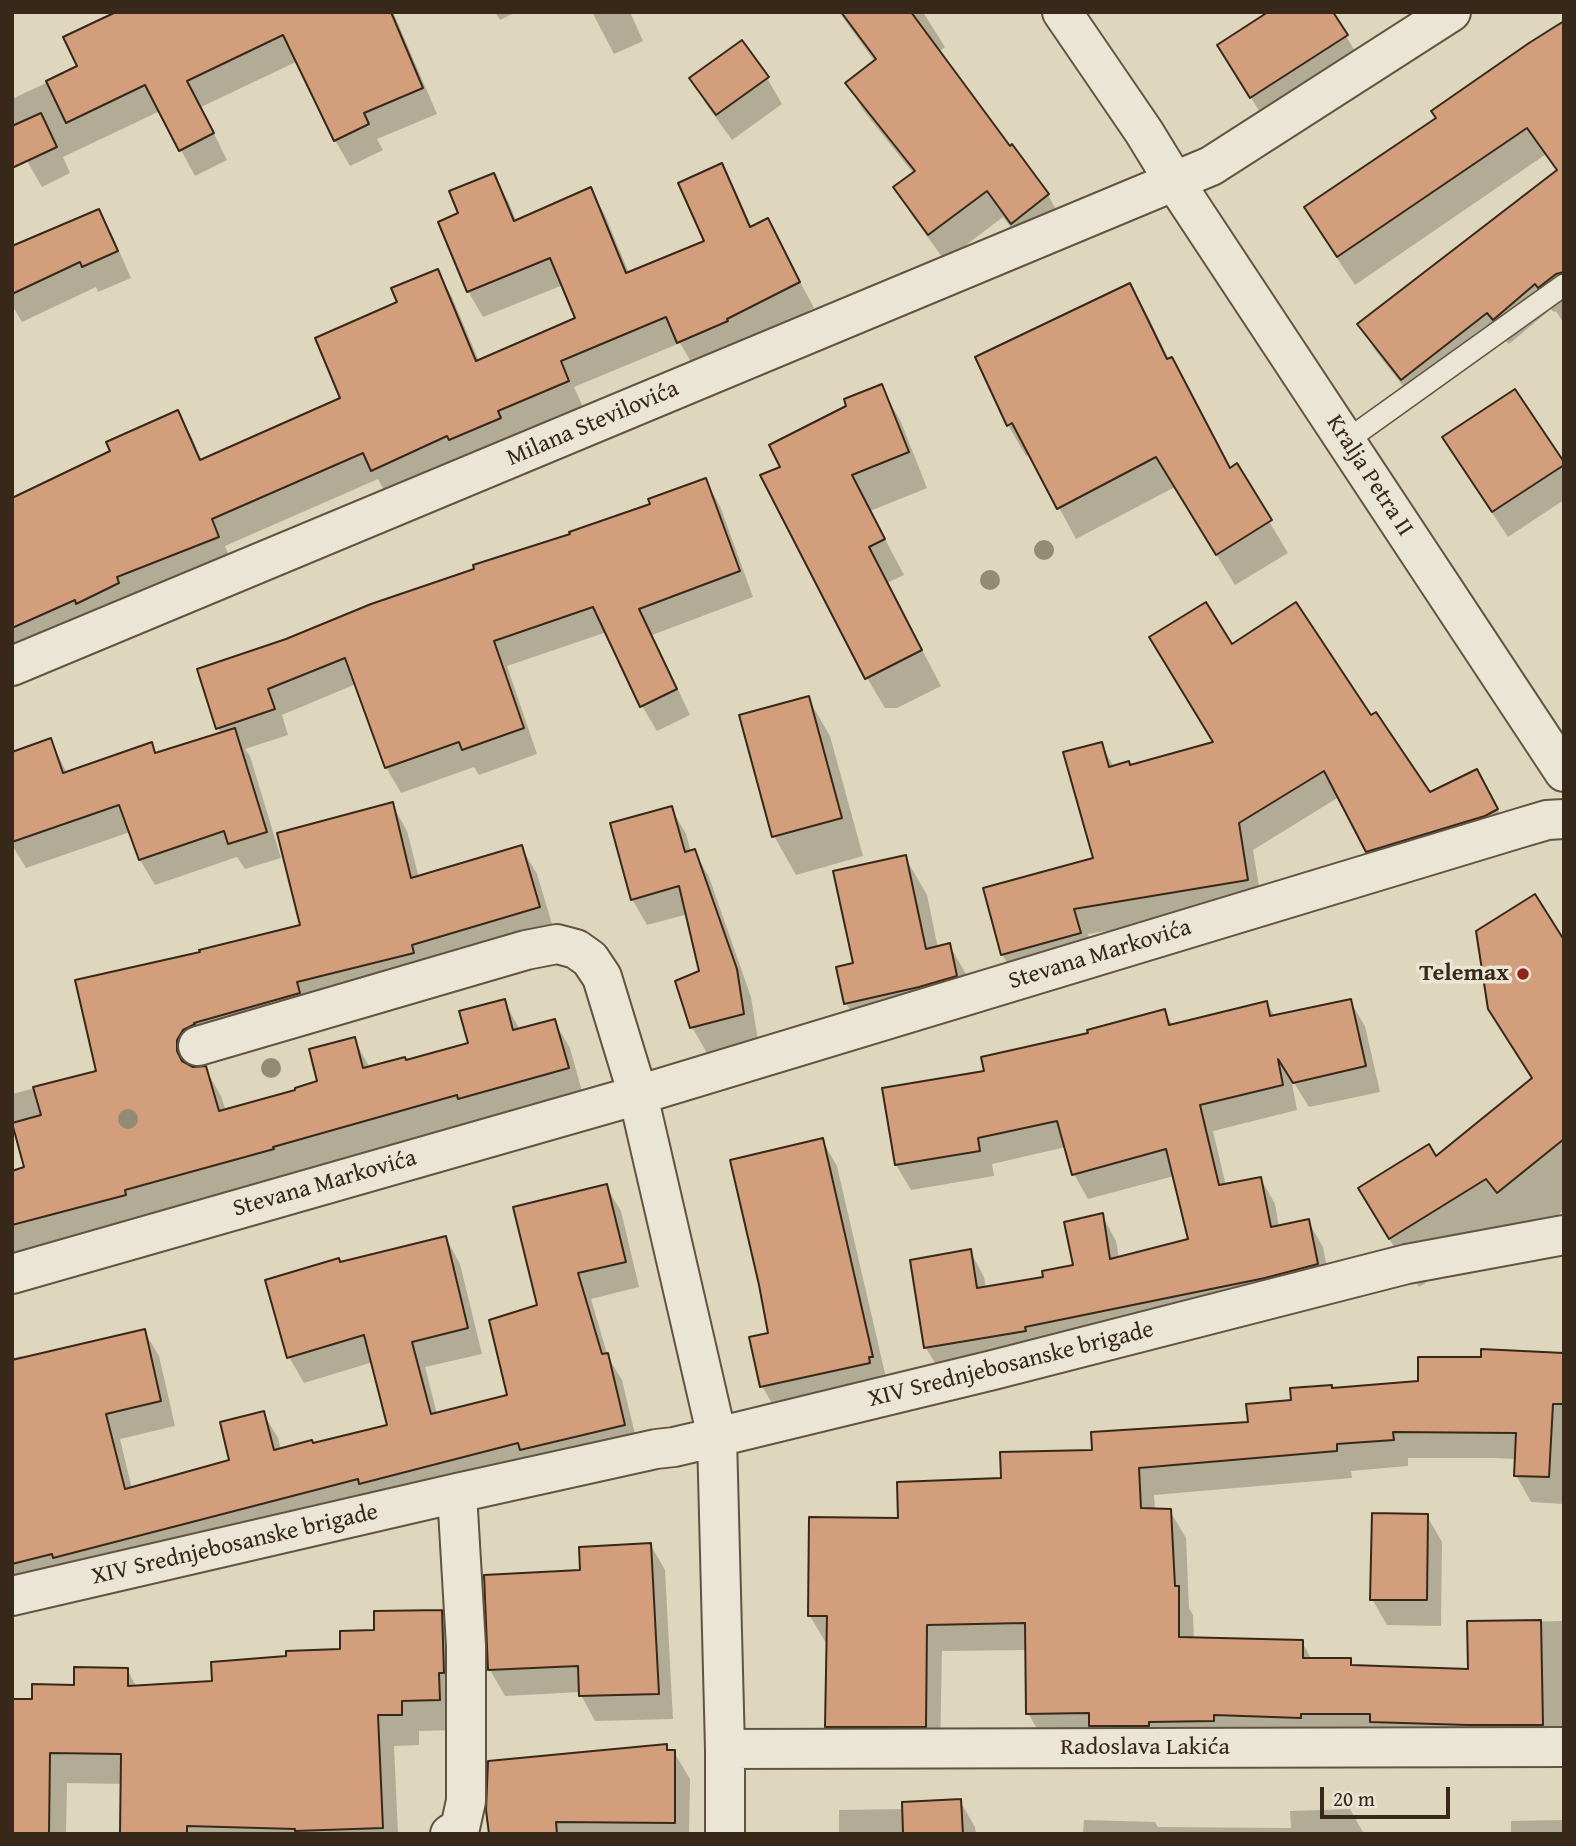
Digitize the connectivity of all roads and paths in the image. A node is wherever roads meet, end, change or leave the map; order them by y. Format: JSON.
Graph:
{"nodes":[{"id":1,"x":1062,"y":12,"type":"edge"},
{"id":2,"x":1451,"y":12,"type":"edge"},
{"id":3,"x":1410,"y":23,"type":"edge"},
{"id":4,"x":1174,"y":181,"type":"junction"},
{"id":5,"x":1564,"y":285,"type":"edge"},
{"id":6,"x":1346,"y":441,"type":"junction"},
{"id":7,"x":12,"y":666,"type":"edge"},
{"id":8,"x":1564,"y":772,"type":"edge"},
{"id":9,"x":1564,"y":819,"type":"edge"},
{"id":10,"x":198,"y":1046,"type":"dead end"},
{"id":11,"x":638,"y":1095,"type":"junction"},
{"id":12,"x":1564,"y":1235,"type":"edge"},
{"id":13,"x":12,"y":1274,"type":"edge"},
{"id":14,"x":717,"y":1437,"type":"junction"},
{"id":15,"x":457,"y":1493,"type":"junction"},
{"id":16,"x":12,"y":1596,"type":"edge"},
{"id":17,"x":1564,"y":1747,"type":"edge"},
{"id":18,"x":725,"y":1749,"type":"junction"},
{"id":19,"x":450,"y":1834,"type":"edge"},
{"id":20,"x":725,"y":1834,"type":"edge"}],
"edges":[{"from":1,"to":4,"type":"street","name":"Kralja Petra II"},
{"from":2,"to":3,"type":"street"},
{"from":3,"to":4,"type":"street"},
{"from":4,"to":6,"type":"street","name":"Kralja Petra II"},
{"from":4,"to":7,"type":"street","name":"Milana Stevilovića"},
{"from":5,"to":6,"type":"lane"},
{"from":6,"to":8,"type":"street","name":"Kralja Petra II"},
{"from":9,"to":11,"type":"street","name":"Stevana Markovića"},
{"from":10,"to":11,"type":"street"},
{"from":11,"to":13,"type":"street","name":"Stevana Markovića"},
{"from":11,"to":14,"type":"street"},
{"from":12,"to":14,"type":"street","name":"XIV Srednjebosanske brigade"},
{"from":14,"to":15,"type":"street","name":"XIV Srednjebosanske brigade"},
{"from":14,"to":18,"type":"street"},
{"from":15,"to":16,"type":"street","name":"XIV Srednjebosanske brigade"},
{"from":15,"to":19,"type":"street"},
{"from":17,"to":18,"type":"street","name":"Radoslava Lakića"},
{"from":18,"to":20,"type":"street"}]}
